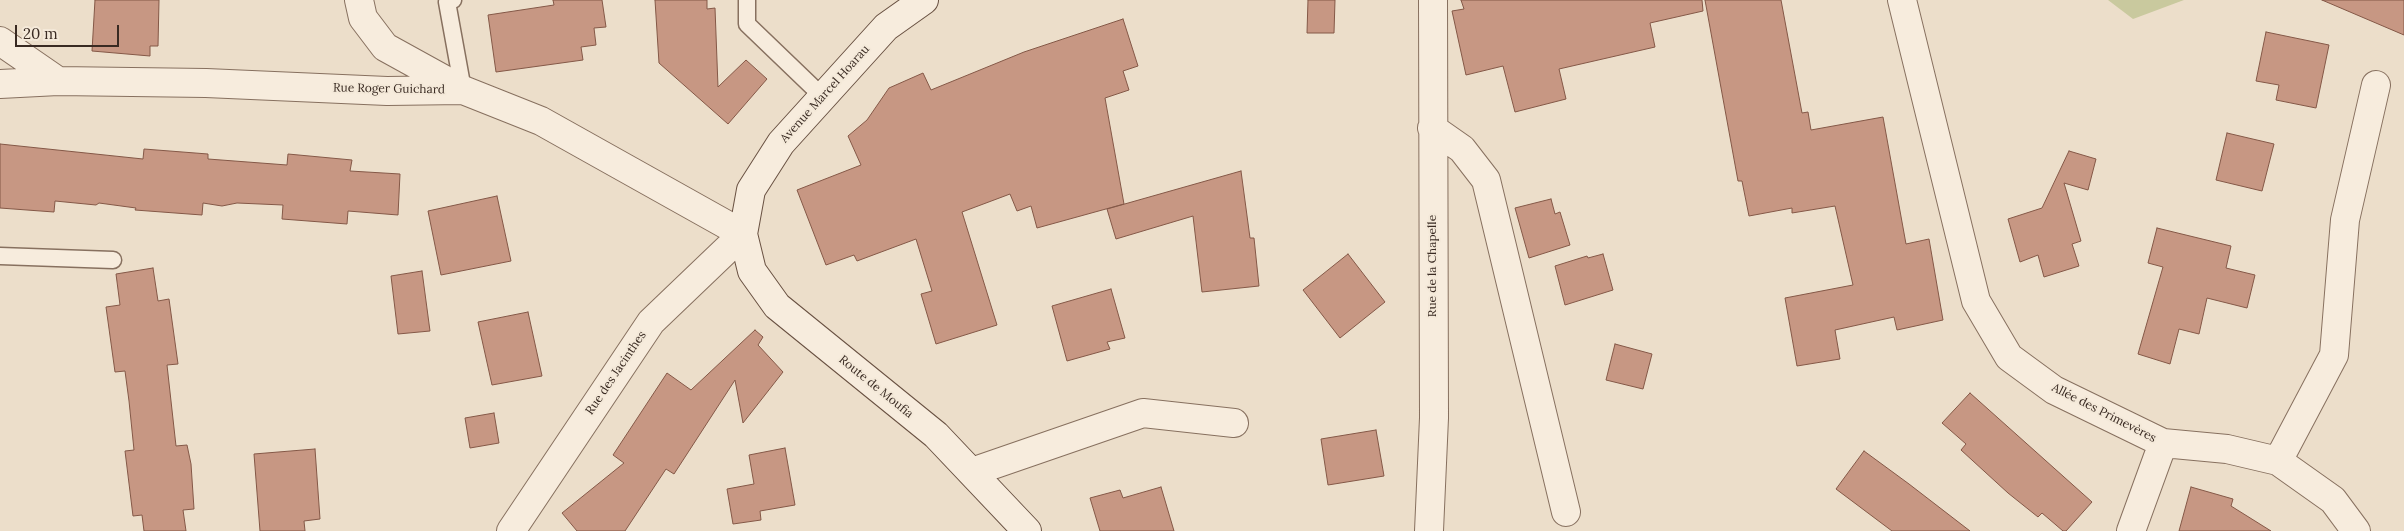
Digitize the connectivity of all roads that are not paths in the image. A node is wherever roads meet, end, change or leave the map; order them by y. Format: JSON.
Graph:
{"nodes":[{"id":1,"x":359,"y":0,"type":"edge"},
{"id":2,"x":453,"y":0,"type":"edge"},
{"id":3,"x":747,"y":0,"type":"edge"},
{"id":4,"x":924,"y":0,"type":"edge"},
{"id":5,"x":1433,"y":0,"type":"edge"},
{"id":6,"x":1902,"y":0,"type":"edge"},
{"id":7,"x":0,"y":41,"type":"edge"},
{"id":8,"x":58,"y":81,"type":"junction"},
{"id":9,"x":0,"y":84,"type":"edge"},
{"id":10,"x":2376,"y":85,"type":"dead end"},
{"id":11,"x":463,"y":90,"type":"junction"},
{"id":12,"x":823,"y":97,"type":"junction"},
{"id":13,"x":1432,"y":128,"type":"junction"},
{"id":14,"x":743,"y":234,"type":"junction"},
{"id":15,"x":0,"y":256,"type":"edge"},
{"id":16,"x":113,"y":260,"type":"dead end"},
{"id":17,"x":1234,"y":424,"type":"dead end"},
{"id":18,"x":2162,"y":443,"type":"junction"},
{"id":19,"x":2278,"y":461,"type":"junction"},
{"id":20,"x":972,"y":472,"type":"junction"},
{"id":21,"x":1566,"y":512,"type":"dead end"},
{"id":22,"x":511,"y":531,"type":"edge"},
{"id":23,"x":1027,"y":531,"type":"edge"},
{"id":24,"x":1429,"y":531,"type":"edge"},
{"id":25,"x":2131,"y":531,"type":"edge"},
{"id":26,"x":2356,"y":531,"type":"edge"}],
"edges":[{"from":1,"to":11,"type":"street"},
{"from":2,"to":11,"type":"lane"},
{"from":3,"to":12,"type":"lane"},
{"from":4,"to":12,"type":"street","name":"Avenue Marcel Hoarau"},
{"from":5,"to":13,"type":"street","name":"Rue de la Chapelle"},
{"from":6,"to":18,"type":"street","name":"Allée des Primevères"},
{"from":7,"to":8,"type":"street"},
{"from":8,"to":9,"type":"street","name":"Rue Roger Guichard"},
{"from":8,"to":11,"type":"street","name":"Rue Roger Guichard"},
{"from":10,"to":19,"type":"street"},
{"from":11,"to":14,"type":"street","name":"Rue Roger Guichard"},
{"from":12,"to":14,"type":"street","name":"Avenue Marcel Hoarau"},
{"from":13,"to":21,"type":"street"},
{"from":13,"to":24,"type":"street","name":"Rue de la Chapelle"},
{"from":14,"to":20,"type":"street","name":"Route de Moufia"},
{"from":14,"to":22,"type":"street","name":"Rue des Jacinthes"},
{"from":15,"to":16,"type":"lane"},
{"from":17,"to":20,"type":"street"},
{"from":18,"to":19,"type":"street","name":"Allée des Primevères"},
{"from":18,"to":25,"type":"street"},
{"from":19,"to":26,"type":"street"},
{"from":20,"to":23,"type":"street","name":"Route de Moufia"}]}
